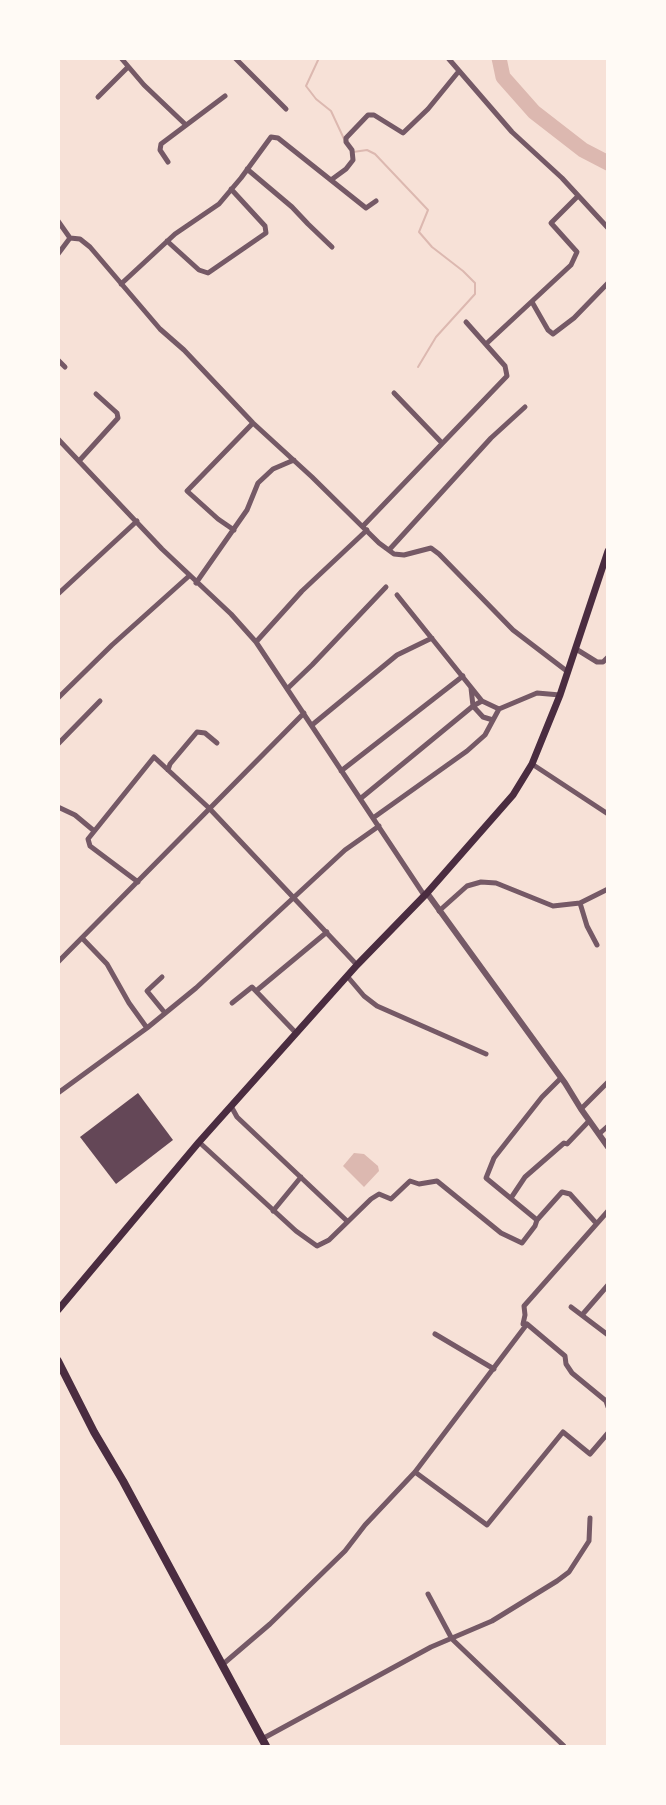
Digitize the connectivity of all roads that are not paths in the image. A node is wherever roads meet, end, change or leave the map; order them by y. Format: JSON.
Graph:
{"nodes":[{"id":1,"x":121,"y":58,"type":"edge"},
{"id":2,"x":235,"y":58,"type":"edge"},
{"id":3,"x":448,"y":58,"type":"edge"},
{"id":4,"x":128,"y":66,"type":"junction"},
{"id":5,"x":459,"y":71,"type":"junction"},
{"id":6,"x":225,"y":96,"type":"dead end"},
{"id":7,"x":98,"y":97,"type":"dead end"},
{"id":8,"x":286,"y":109,"type":"dead end"},
{"id":9,"x":186,"y":125,"type":"junction"},
{"id":10,"x":168,"y":162,"type":"dead end"},
{"id":11,"x":247,"y":169,"type":"junction"},
{"id":12,"x":332,"y":180,"type":"junction"},
{"id":13,"x":231,"y":189,"type":"junction"},
{"id":14,"x":578,"y":196,"type":"junction"},
{"id":15,"x":376,"y":201,"type":"dead end"},
{"id":16,"x":58,"y":221,"type":"edge"},
{"id":17,"x":608,"y":228,"type":"edge"},
{"id":18,"x":70,"y":238,"type":"junction"},
{"id":19,"x":167,"y":241,"type":"junction"},
{"id":20,"x":332,"y":247,"type":"dead end"},
{"id":21,"x":58,"y":254,"type":"edge"},
{"id":22,"x":608,"y":283,"type":"edge"},
{"id":23,"x":121,"y":284,"type":"junction"},
{"id":24,"x":532,"y":302,"type":"junction"},
{"id":25,"x":466,"y":322,"type":"dead end"},
{"id":26,"x":486,"y":344,"type":"junction"},
{"id":27,"x":58,"y":360,"type":"edge"},
{"id":28,"x":65,"y":368,"type":"dead end"},
{"id":29,"x":394,"y":393,"type":"dead end"},
{"id":30,"x":96,"y":394,"type":"dead end"},
{"id":31,"x":525,"y":407,"type":"dead end"},
{"id":32,"x":253,"y":423,"type":"junction"},
{"id":33,"x":58,"y":439,"type":"edge"},
{"id":34,"x":442,"y":443,"type":"junction"},
{"id":35,"x":294,"y":460,"type":"junction"},
{"id":36,"x":79,"y":461,"type":"junction"},
{"id":37,"x":137,"y":521,"type":"junction"},
{"id":38,"x":365,"y":528,"type":"junction"},
{"id":39,"x":234,"y":530,"type":"junction"},
{"id":40,"x":389,"y":550,"type":"junction"},
{"id":41,"x":608,"y":551,"type":"edge"},
{"id":42,"x":189,"y":576,"type":"junction"},
{"id":43,"x":58,"y":583,"type":"edge"},
{"id":44,"x":196,"y":583,"type":"junction"},
{"id":45,"x":386,"y":587,"type":"dead end"},
{"id":46,"x":64,"y":590,"type":"junction"},
{"id":47,"x":58,"y":594,"type":"edge"},
{"id":48,"x":398,"y":595,"type":"dead end"},
{"id":49,"x":432,"y":638,"type":"junction"},
{"id":50,"x":256,"y":642,"type":"junction"},
{"id":51,"x":576,"y":649,"type":"junction"},
{"id":52,"x":608,"y":657,"type":"edge"},
{"id":53,"x":568,"y":672,"type":"junction"},
{"id":54,"x":463,"y":676,"type":"junction"},
{"id":55,"x":471,"y":686,"type":"junction"},
{"id":56,"x":287,"y":688,"type":"junction"},
{"id":57,"x":560,"y":695,"type":"junction"},
{"id":58,"x":58,"y":698,"type":"edge"},
{"id":59,"x":100,"y":701,"type":"dead end"},
{"id":60,"x":482,"y":701,"type":"junction"},
{"id":61,"x":473,"y":706,"type":"junction"},
{"id":62,"x":499,"y":709,"type":"junction"},
{"id":63,"x":304,"y":713,"type":"junction"},
{"id":64,"x":493,"y":720,"type":"junction"},
{"id":65,"x":312,"y":725,"type":"junction"},
{"id":66,"x":217,"y":743,"type":"dead end"},
{"id":67,"x":58,"y":744,"type":"edge"},
{"id":68,"x":532,"y":764,"type":"junction"},
{"id":69,"x":168,"y":770,"type":"junction"},
{"id":70,"x":341,"y":771,"type":"junction"},
{"id":71,"x":360,"y":799,"type":"junction"},
{"id":72,"x":58,"y":807,"type":"edge"},
{"id":73,"x":209,"y":808,"type":"junction"},
{"id":74,"x":608,"y":814,"type":"edge"},
{"id":75,"x":373,"y":818,"type":"junction"},
{"id":76,"x":379,"y":826,"type":"junction"},
{"id":77,"x":93,"y":830,"type":"junction"},
{"id":78,"x":138,"y":882,"type":"junction"},
{"id":79,"x":608,"y":889,"type":"edge"},
{"id":80,"x":426,"y":894,"type":"junction"},
{"id":81,"x":294,"y":896,"type":"junction"},
{"id":82,"x":580,"y":903,"type":"junction"},
{"id":83,"x":439,"y":911,"type":"junction"},
{"id":84,"x":327,"y":932,"type":"junction"},
{"id":85,"x":83,"y":939,"type":"junction"},
{"id":86,"x":597,"y":945,"type":"dead end"},
{"id":87,"x":58,"y":962,"type":"edge"},
{"id":88,"x":357,"y":965,"type":"junction"},
{"id":89,"x":347,"y":976,"type":"junction"},
{"id":90,"x":162,"y":977,"type":"dead end"},
{"id":91,"x":256,"y":991,"type":"junction"},
{"id":92,"x":232,"y":1003,"type":"dead end"},
{"id":93,"x":165,"y":1013,"type":"junction"},
{"id":94,"x":147,"y":1028,"type":"junction"},
{"id":95,"x":296,"y":1033,"type":"junction"},
{"id":96,"x":486,"y":1054,"type":"dead end"},
{"id":97,"x":561,"y":1078,"type":"junction"},
{"id":98,"x":608,"y":1082,"type":"edge"},
{"id":99,"x":58,"y":1093,"type":"edge"},
{"id":100,"x":231,"y":1106,"type":"junction"},
{"id":101,"x":581,"y":1109,"type":"junction"},
{"id":102,"x":589,"y":1121,"type":"junction"},
{"id":103,"x":608,"y":1126,"type":"edge"},
{"id":104,"x":599,"y":1134,"type":"junction"},
{"id":105,"x":199,"y":1142,"type":"junction"},
{"id":106,"x":608,"y":1147,"type":"edge"},
{"id":107,"x":301,"y":1177,"type":"junction"},
{"id":108,"x":511,"y":1198,"type":"junction"},
{"id":109,"x":273,"y":1210,"type":"junction"},
{"id":110,"x":608,"y":1211,"type":"edge"},
{"id":111,"x":537,"y":1220,"type":"junction"},
{"id":112,"x":347,"y":1221,"type":"junction"},
{"id":113,"x":596,"y":1223,"type":"junction"},
{"id":114,"x":608,"y":1285,"type":"edge"},
{"id":115,"x":571,"y":1307,"type":"dead end"},
{"id":116,"x":58,"y":1310,"type":"edge"},
{"id":117,"x":582,"y":1315,"type":"junction"},
{"id":118,"x":527,"y":1324,"type":"junction"},
{"id":119,"x":435,"y":1334,"type":"dead end"},
{"id":120,"x":608,"y":1335,"type":"edge"},
{"id":121,"x":58,"y":1361,"type":"edge"},
{"id":122,"x":494,"y":1369,"type":"junction"},
{"id":123,"x":608,"y":1407,"type":"edge"},
{"id":124,"x":608,"y":1433,"type":"edge"},
{"id":125,"x":415,"y":1472,"type":"junction"},
{"id":126,"x":590,"y":1518,"type":"dead end"},
{"id":127,"x":428,"y":1594,"type":"dead end"},
{"id":128,"x":452,"y":1639,"type":"junction"},
{"id":129,"x":222,"y":1665,"type":"junction"},
{"id":130,"x":264,"y":1743,"type":"edge"},
{"id":131,"x":564,"y":1746,"type":"edge"}],
"edges":[{"from":1,"to":4,"type":"street"},
{"from":2,"to":8,"type":"street"},
{"from":3,"to":5,"type":"street"},
{"from":4,"to":7,"type":"street"},
{"from":4,"to":9,"type":"street"},
{"from":5,"to":12,"type":"street"},
{"from":5,"to":14,"type":"street"},
{"from":6,"to":9,"type":"street"},
{"from":9,"to":10,"type":"street"},
{"from":11,"to":12,"type":"street"},
{"from":11,"to":13,"type":"street"},
{"from":11,"to":20,"type":"street"},
{"from":12,"to":15,"type":"street"},
{"from":13,"to":19,"type":"street"},
{"from":13,"to":19,"type":"street"},
{"from":14,"to":17,"type":"street"},
{"from":14,"to":24,"type":"street"},
{"from":16,"to":18,"type":"street"},
{"from":18,"to":21,"type":"street"},
{"from":18,"to":23,"type":"street"},
{"from":19,"to":23,"type":"street"},
{"from":22,"to":24,"type":"street"},
{"from":23,"to":32,"type":"street"},
{"from":24,"to":26,"type":"street"},
{"from":25,"to":26,"type":"street"},
{"from":26,"to":34,"type":"street"},
{"from":27,"to":28,"type":"street"},
{"from":29,"to":34,"type":"street"},
{"from":30,"to":36,"type":"street"},
{"from":31,"to":40,"type":"street"},
{"from":32,"to":35,"type":"street"},
{"from":32,"to":39,"type":"street"},
{"from":33,"to":36,"type":"street"},
{"from":34,"to":38,"type":"street"},
{"from":35,"to":38,"type":"street"},
{"from":35,"to":39,"type":"street"},
{"from":36,"to":37,"type":"street"},
{"from":37,"to":42,"type":"street"},
{"from":37,"to":46,"type":"street"},
{"from":38,"to":40,"type":"street"},
{"from":38,"to":50,"type":"street"},
{"from":39,"to":44,"type":"street"},
{"from":40,"to":53,"type":"street"},
{"from":41,"to":51,"type":"main road"},
{"from":42,"to":44,"type":"street"},
{"from":42,"to":58,"type":"street"},
{"from":43,"to":46,"type":"street"},
{"from":44,"to":50,"type":"street"},
{"from":45,"to":56,"type":"street"},
{"from":46,"to":47,"type":"street"},
{"from":48,"to":49,"type":"street"},
{"from":49,"to":54,"type":"street"},
{"from":49,"to":65,"type":"street"},
{"from":50,"to":56,"type":"street"},
{"from":51,"to":52,"type":"street"},
{"from":51,"to":53,"type":"main road"},
{"from":53,"to":57,"type":"main road"},
{"from":54,"to":55,"type":"street"},
{"from":54,"to":70,"type":"street"},
{"from":55,"to":60,"type":"street"},
{"from":55,"to":61,"type":"street"},
{"from":56,"to":63,"type":"street"},
{"from":57,"to":62,"type":"street"},
{"from":57,"to":68,"type":"main road"},
{"from":59,"to":67,"type":"street"},
{"from":60,"to":61,"type":"street"},
{"from":60,"to":62,"type":"street"},
{"from":61,"to":64,"type":"street"},
{"from":61,"to":71,"type":"street"},
{"from":62,"to":64,"type":"street"},
{"from":63,"to":65,"type":"street"},
{"from":63,"to":73,"type":"street"},
{"from":64,"to":75,"type":"street"},
{"from":65,"to":70,"type":"street"},
{"from":66,"to":69,"type":"street"},
{"from":68,"to":74,"type":"street"},
{"from":68,"to":80,"type":"main road"},
{"from":69,"to":73,"type":"street"},
{"from":69,"to":77,"type":"street"},
{"from":70,"to":71,"type":"street"},
{"from":71,"to":75,"type":"street"},
{"from":72,"to":77,"type":"street"},
{"from":73,"to":78,"type":"street"},
{"from":73,"to":81,"type":"street"},
{"from":75,"to":76,"type":"street"},
{"from":76,"to":80,"type":"street"},
{"from":76,"to":81,"type":"street"},
{"from":77,"to":78,"type":"street"},
{"from":78,"to":85,"type":"street"},
{"from":79,"to":82,"type":"street"},
{"from":80,"to":83,"type":"street"},
{"from":80,"to":88,"type":"main road"},
{"from":81,"to":84,"type":"street"},
{"from":81,"to":93,"type":"street"},
{"from":82,"to":83,"type":"street"},
{"from":82,"to":86,"type":"street"},
{"from":83,"to":97,"type":"street"},
{"from":84,"to":88,"type":"street"},
{"from":84,"to":91,"type":"street"},
{"from":85,"to":87,"type":"street"},
{"from":85,"to":94,"type":"street"},
{"from":88,"to":89,"type":"main road"},
{"from":89,"to":95,"type":"main road"},
{"from":89,"to":96,"type":"street"},
{"from":90,"to":93,"type":"street"},
{"from":91,"to":92,"type":"street"},
{"from":91,"to":95,"type":"street"},
{"from":93,"to":94,"type":"street"},
{"from":94,"to":99,"type":"street"},
{"from":95,"to":100,"type":"main road"},
{"from":97,"to":101,"type":"street"},
{"from":97,"to":108,"type":"street"},
{"from":98,"to":101,"type":"street"},
{"from":100,"to":105,"type":"main road"},
{"from":100,"to":107,"type":"street"},
{"from":101,"to":102,"type":"street"},
{"from":102,"to":104,"type":"street"},
{"from":102,"to":108,"type":"street"},
{"from":103,"to":104,"type":"street"},
{"from":104,"to":106,"type":"street"},
{"from":105,"to":109,"type":"street"},
{"from":105,"to":116,"type":"main road"},
{"from":107,"to":109,"type":"street"},
{"from":107,"to":112,"type":"street"},
{"from":108,"to":111,"type":"street"},
{"from":109,"to":112,"type":"street"},
{"from":110,"to":113,"type":"street"},
{"from":111,"to":112,"type":"street"},
{"from":111,"to":113,"type":"street"},
{"from":113,"to":118,"type":"street"},
{"from":114,"to":117,"type":"street"},
{"from":115,"to":117,"type":"street"},
{"from":117,"to":120,"type":"street"},
{"from":118,"to":122,"type":"street"},
{"from":118,"to":123,"type":"street"},
{"from":119,"to":122,"type":"street"},
{"from":121,"to":129,"type":"main road"},
{"from":122,"to":125,"type":"street"},
{"from":124,"to":125,"type":"street"},
{"from":125,"to":129,"type":"street"},
{"from":126,"to":128,"type":"street"},
{"from":127,"to":128,"type":"street"},
{"from":128,"to":130,"type":"street"},
{"from":128,"to":131,"type":"street"},
{"from":129,"to":130,"type":"main road"}]}
